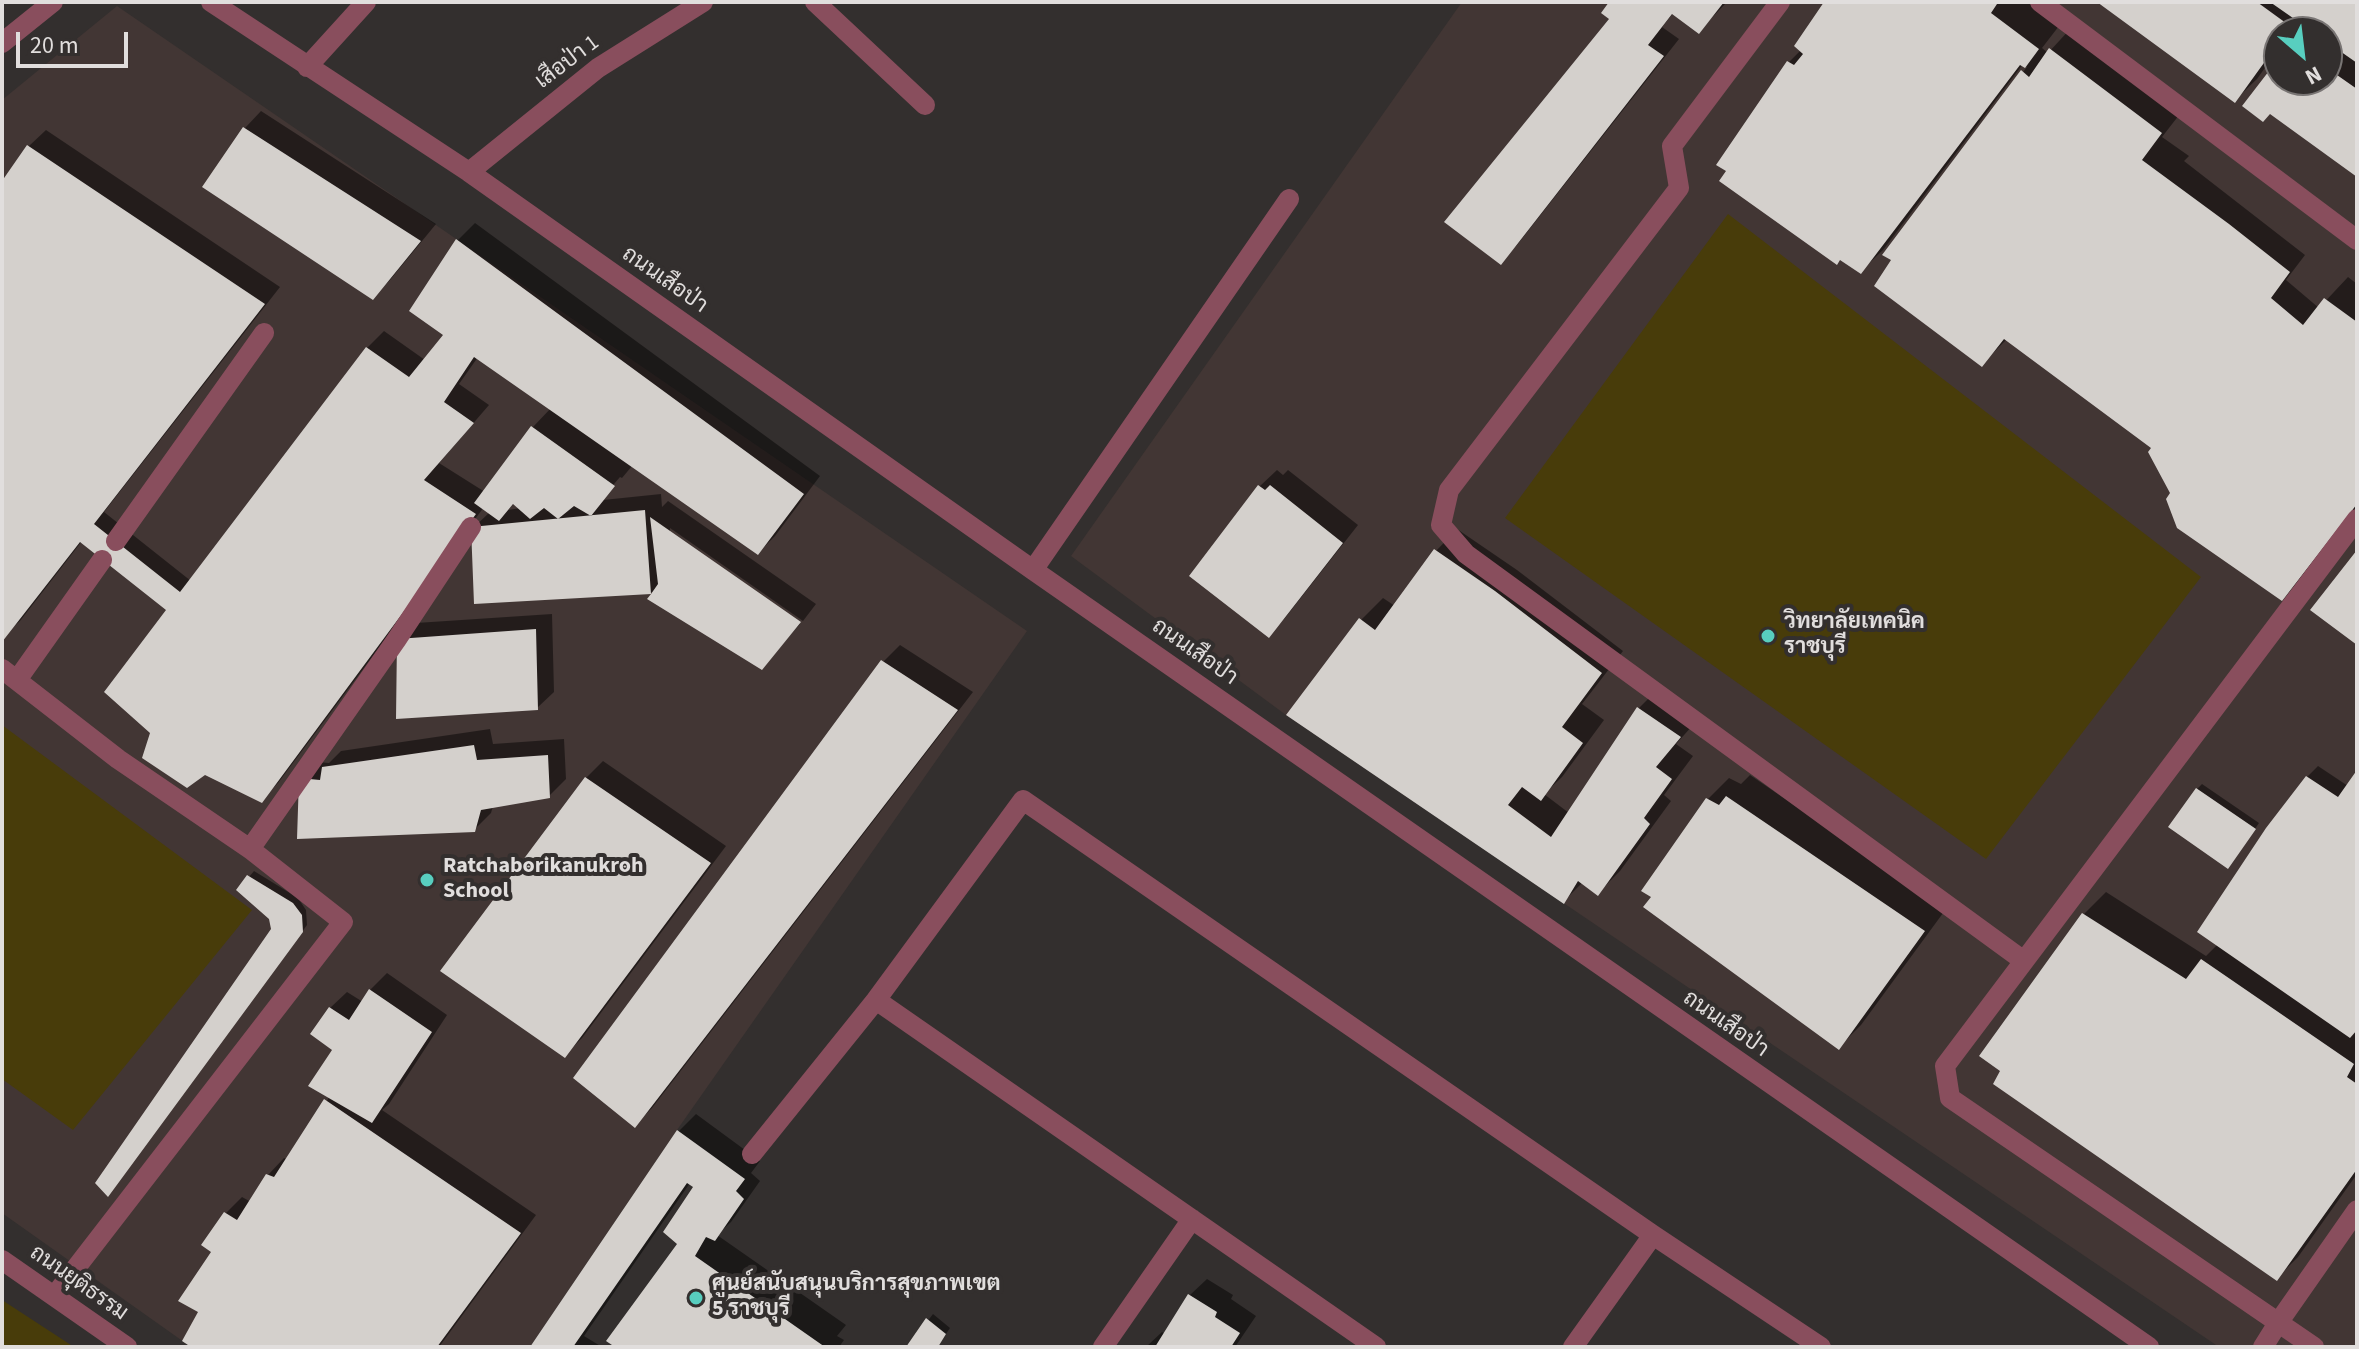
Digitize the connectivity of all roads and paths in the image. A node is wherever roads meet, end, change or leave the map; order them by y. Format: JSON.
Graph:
{"nodes":[{"id":1,"x":53,"y":2,"type":"edge"},
{"id":2,"x":211,"y":2,"type":"edge"},
{"id":3,"x":366,"y":2,"type":"edge"},
{"id":4,"x":703,"y":2,"type":"edge"},
{"id":5,"x":815,"y":2,"type":"edge"},
{"id":6,"x":1780,"y":2,"type":"edge"},
{"id":7,"x":2040,"y":2,"type":"edge"},
{"id":8,"x":2,"y":43,"type":"edge"},
{"id":9,"x":307,"y":67,"type":"junction"},
{"id":10,"x":925,"y":105,"type":"dead end"},
{"id":11,"x":469,"y":172,"type":"junction"},
{"id":12,"x":1289,"y":199,"type":"dead end"},
{"id":13,"x":2357,"y":240,"type":"edge"},
{"id":14,"x":264,"y":333,"type":"dead end"},
{"id":15,"x":2357,"y":519,"type":"edge"},
{"id":16,"x":471,"y":527,"type":"dead end"},
{"id":17,"x":116,"y":541,"type":"dead end"},
{"id":18,"x":102,"y":560,"type":"dead end"},
{"id":19,"x":1033,"y":570,"type":"junction"},
{"id":20,"x":10,"y":675,"type":"edge"},
{"id":21,"x":250,"y":849,"type":"junction"},
{"id":22,"x":2024,"y":961,"type":"junction"},
{"id":23,"x":876,"y":1000,"type":"junction"},
{"id":24,"x":752,"y":1154,"type":"dead end"},
{"id":25,"x":2357,"y":1210,"type":"edge"},
{"id":26,"x":1192,"y":1219,"type":"junction"},
{"id":27,"x":1653,"y":1235,"type":"junction"},
{"id":28,"x":2,"y":1260,"type":"edge"},
{"id":29,"x":55,"y":1295,"type":"junction"},
{"id":30,"x":2278,"y":1323,"type":"junction"},
{"id":31,"x":127,"y":1347,"type":"edge"},
{"id":32,"x":1103,"y":1347,"type":"edge"},
{"id":33,"x":1376,"y":1347,"type":"edge"},
{"id":34,"x":1573,"y":1347,"type":"edge"},
{"id":35,"x":1821,"y":1347,"type":"edge"},
{"id":36,"x":2149,"y":1347,"type":"edge"},
{"id":37,"x":2263,"y":1347,"type":"edge"},
{"id":38,"x":2314,"y":1347,"type":"edge"}],
"edges":[{"from":1,"to":8,"type":"street"},
{"from":2,"to":9,"type":"street","name":"ถนนเสือป่า"},
{"from":3,"to":9,"type":"street"},
{"from":4,"to":11,"type":"street","name":"เสือป่า 1"},
{"from":5,"to":10,"type":"street"},
{"from":6,"to":22,"type":"street"},
{"from":7,"to":13,"type":"street"},
{"from":9,"to":11,"type":"street","name":"ถนนเสือป่า"},
{"from":11,"to":19,"type":"street","name":"ถนนเสือป่า"},
{"from":12,"to":19,"type":"street"},
{"from":14,"to":17,"type":"street"},
{"from":15,"to":22,"type":"street"},
{"from":16,"to":21,"type":"street"},
{"from":18,"to":20,"type":"street"},
{"from":19,"to":36,"type":"street","name":"ถนนเสือป่า"},
{"from":20,"to":21,"type":"street"},
{"from":21,"to":29,"type":"street"},
{"from":22,"to":30,"type":"street"},
{"from":23,"to":24,"type":"street"},
{"from":23,"to":26,"type":"street"},
{"from":23,"to":27,"type":"street"},
{"from":25,"to":30,"type":"street"},
{"from":26,"to":32,"type":"street"},
{"from":26,"to":33,"type":"street"},
{"from":27,"to":34,"type":"street"},
{"from":27,"to":35,"type":"street"},
{"from":28,"to":29,"type":"street","name":"ถนนยุติธรรม"},
{"from":29,"to":31,"type":"street","name":"ถนนยุติธรรม"},
{"from":30,"to":37,"type":"street"},
{"from":30,"to":38,"type":"street"}]}
